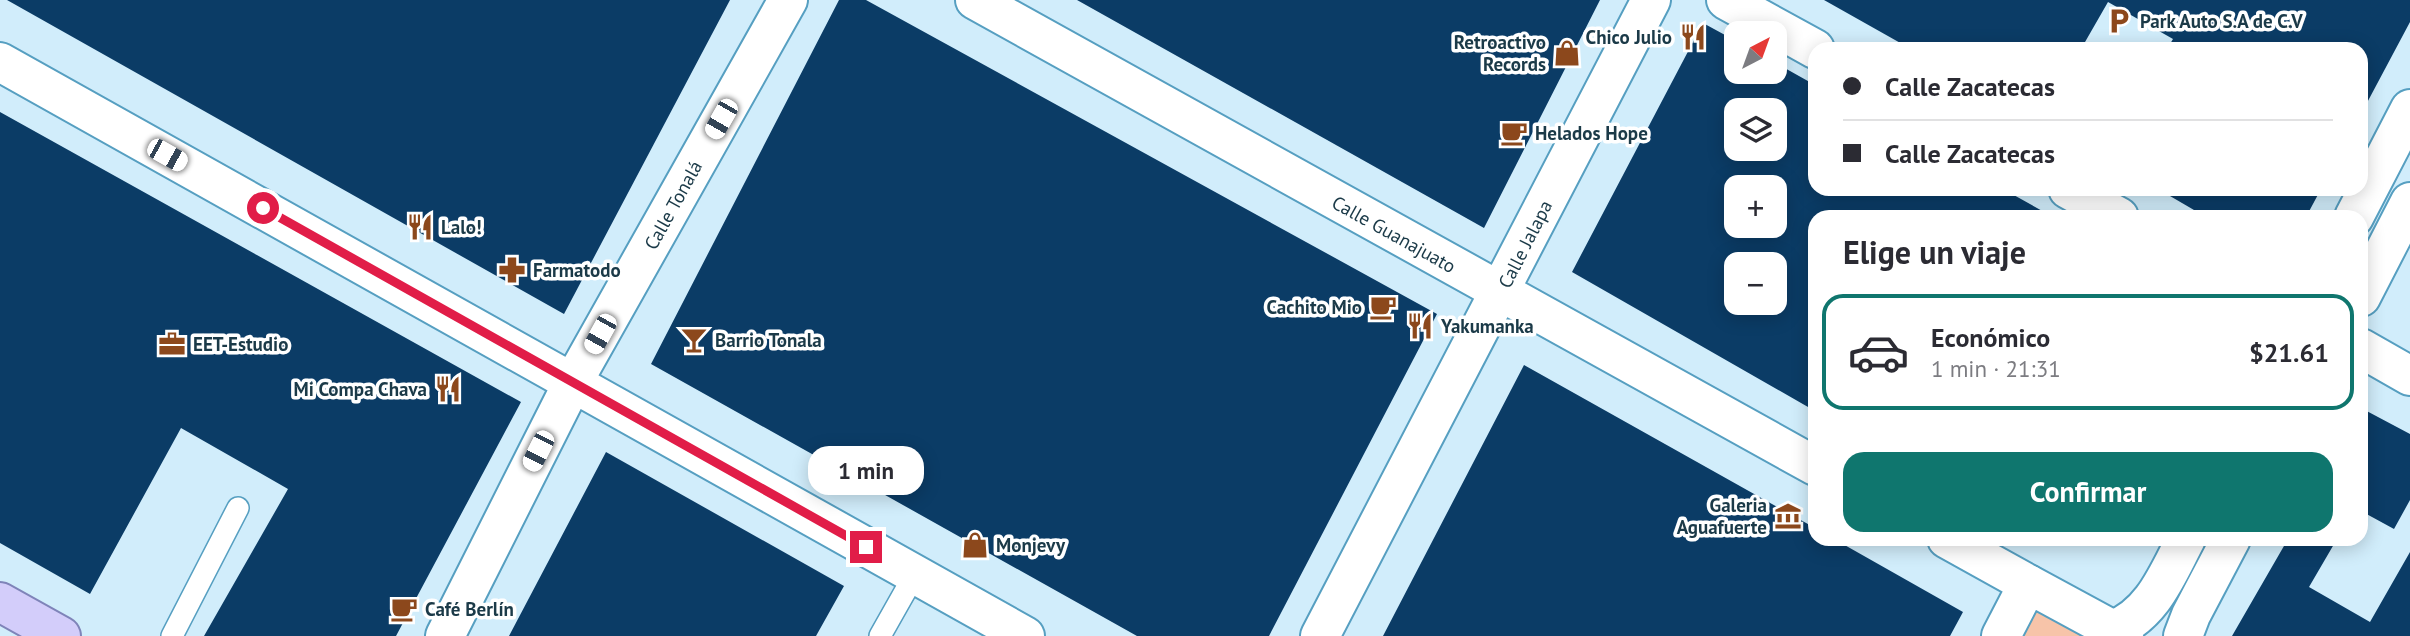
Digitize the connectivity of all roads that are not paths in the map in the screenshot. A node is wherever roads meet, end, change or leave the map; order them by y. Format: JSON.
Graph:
{"nodes":[{"id":1,"x":788,"y":0,"type":"edge"},
{"id":2,"x":975,"y":0,"type":"edge"},
{"id":3,"x":1651,"y":0,"type":"edge"},
{"id":4,"x":1726,"y":0,"type":"edge"},
{"id":5,"x":1808,"y":45,"type":"edge"},
{"id":6,"x":0,"y":62,"type":"edge"},
{"id":7,"x":2410,"y":109,"type":"edge"},
{"id":8,"x":2368,"y":190,"type":"edge"},
{"id":9,"x":2081,"y":196,"type":"edge"},
{"id":10,"x":2410,"y":202,"type":"edge"},
{"id":11,"x":2106,"y":210,"type":"edge"},
{"id":12,"x":2368,"y":283,"type":"edge"},
{"id":13,"x":1500,"y":293,"type":"junction"},
{"id":14,"x":2368,"y":352,"type":"edge"},
{"id":15,"x":2410,"y":376,"type":"edge"},
{"id":16,"x":573,"y":382,"type":"junction"},
{"id":17,"x":1808,"y":462,"type":"edge"},
{"id":18,"x":238,"y":508,"type":"dead end"},
{"id":19,"x":1960,"y":546,"type":"edge"},
{"id":20,"x":2182,"y":546,"type":"edge"},
{"id":21,"x":2227,"y":546,"type":"edge"},
{"id":22,"x":915,"y":574,"type":"junction"},
{"id":23,"x":2028,"y":584,"type":"junction"},
{"id":24,"x":0,"y":602,"type":"edge"},
{"id":25,"x":2118,"y":633,"type":"edge"},
{"id":26,"x":61,"y":636,"type":"edge"},
{"id":27,"x":172,"y":636,"type":"edge"},
{"id":28,"x":445,"y":636,"type":"edge"},
{"id":29,"x":880,"y":636,"type":"edge"},
{"id":30,"x":1024,"y":636,"type":"edge"},
{"id":31,"x":1320,"y":636,"type":"edge"},
{"id":32,"x":2001,"y":636,"type":"edge"},
{"id":33,"x":2183,"y":636,"type":"edge"}],
"edges":[{"from":1,"to":16,"type":"street","name":"Calle Tonalá"},
{"from":2,"to":13,"type":"street","name":"Calle Guanajuato"},
{"from":3,"to":13,"type":"street","name":"Calle Jalapa"},
{"from":4,"to":5,"type":"street"},
{"from":6,"to":16,"type":"street"},
{"from":7,"to":8,"type":"street"},
{"from":9,"to":11,"type":"street"},
{"from":10,"to":12,"type":"street"},
{"from":13,"to":17,"type":"street","name":"Calle Guanajuato"},
{"from":13,"to":31,"type":"street","name":"Calle Jalapa"},
{"from":14,"to":15,"type":"street"},
{"from":16,"to":22,"type":"street"},
{"from":16,"to":28,"type":"street","name":"Calle Tonalá"},
{"from":18,"to":27,"type":"lane"},
{"from":19,"to":23,"type":"street"},
{"from":20,"to":25,"type":"street"},
{"from":21,"to":33,"type":"street"},
{"from":22,"to":29,"type":"lane"},
{"from":22,"to":30,"type":"street"},
{"from":23,"to":25,"type":"street"},
{"from":23,"to":32,"type":"street"},
{"from":24,"to":26,"type":"main road"}]}
